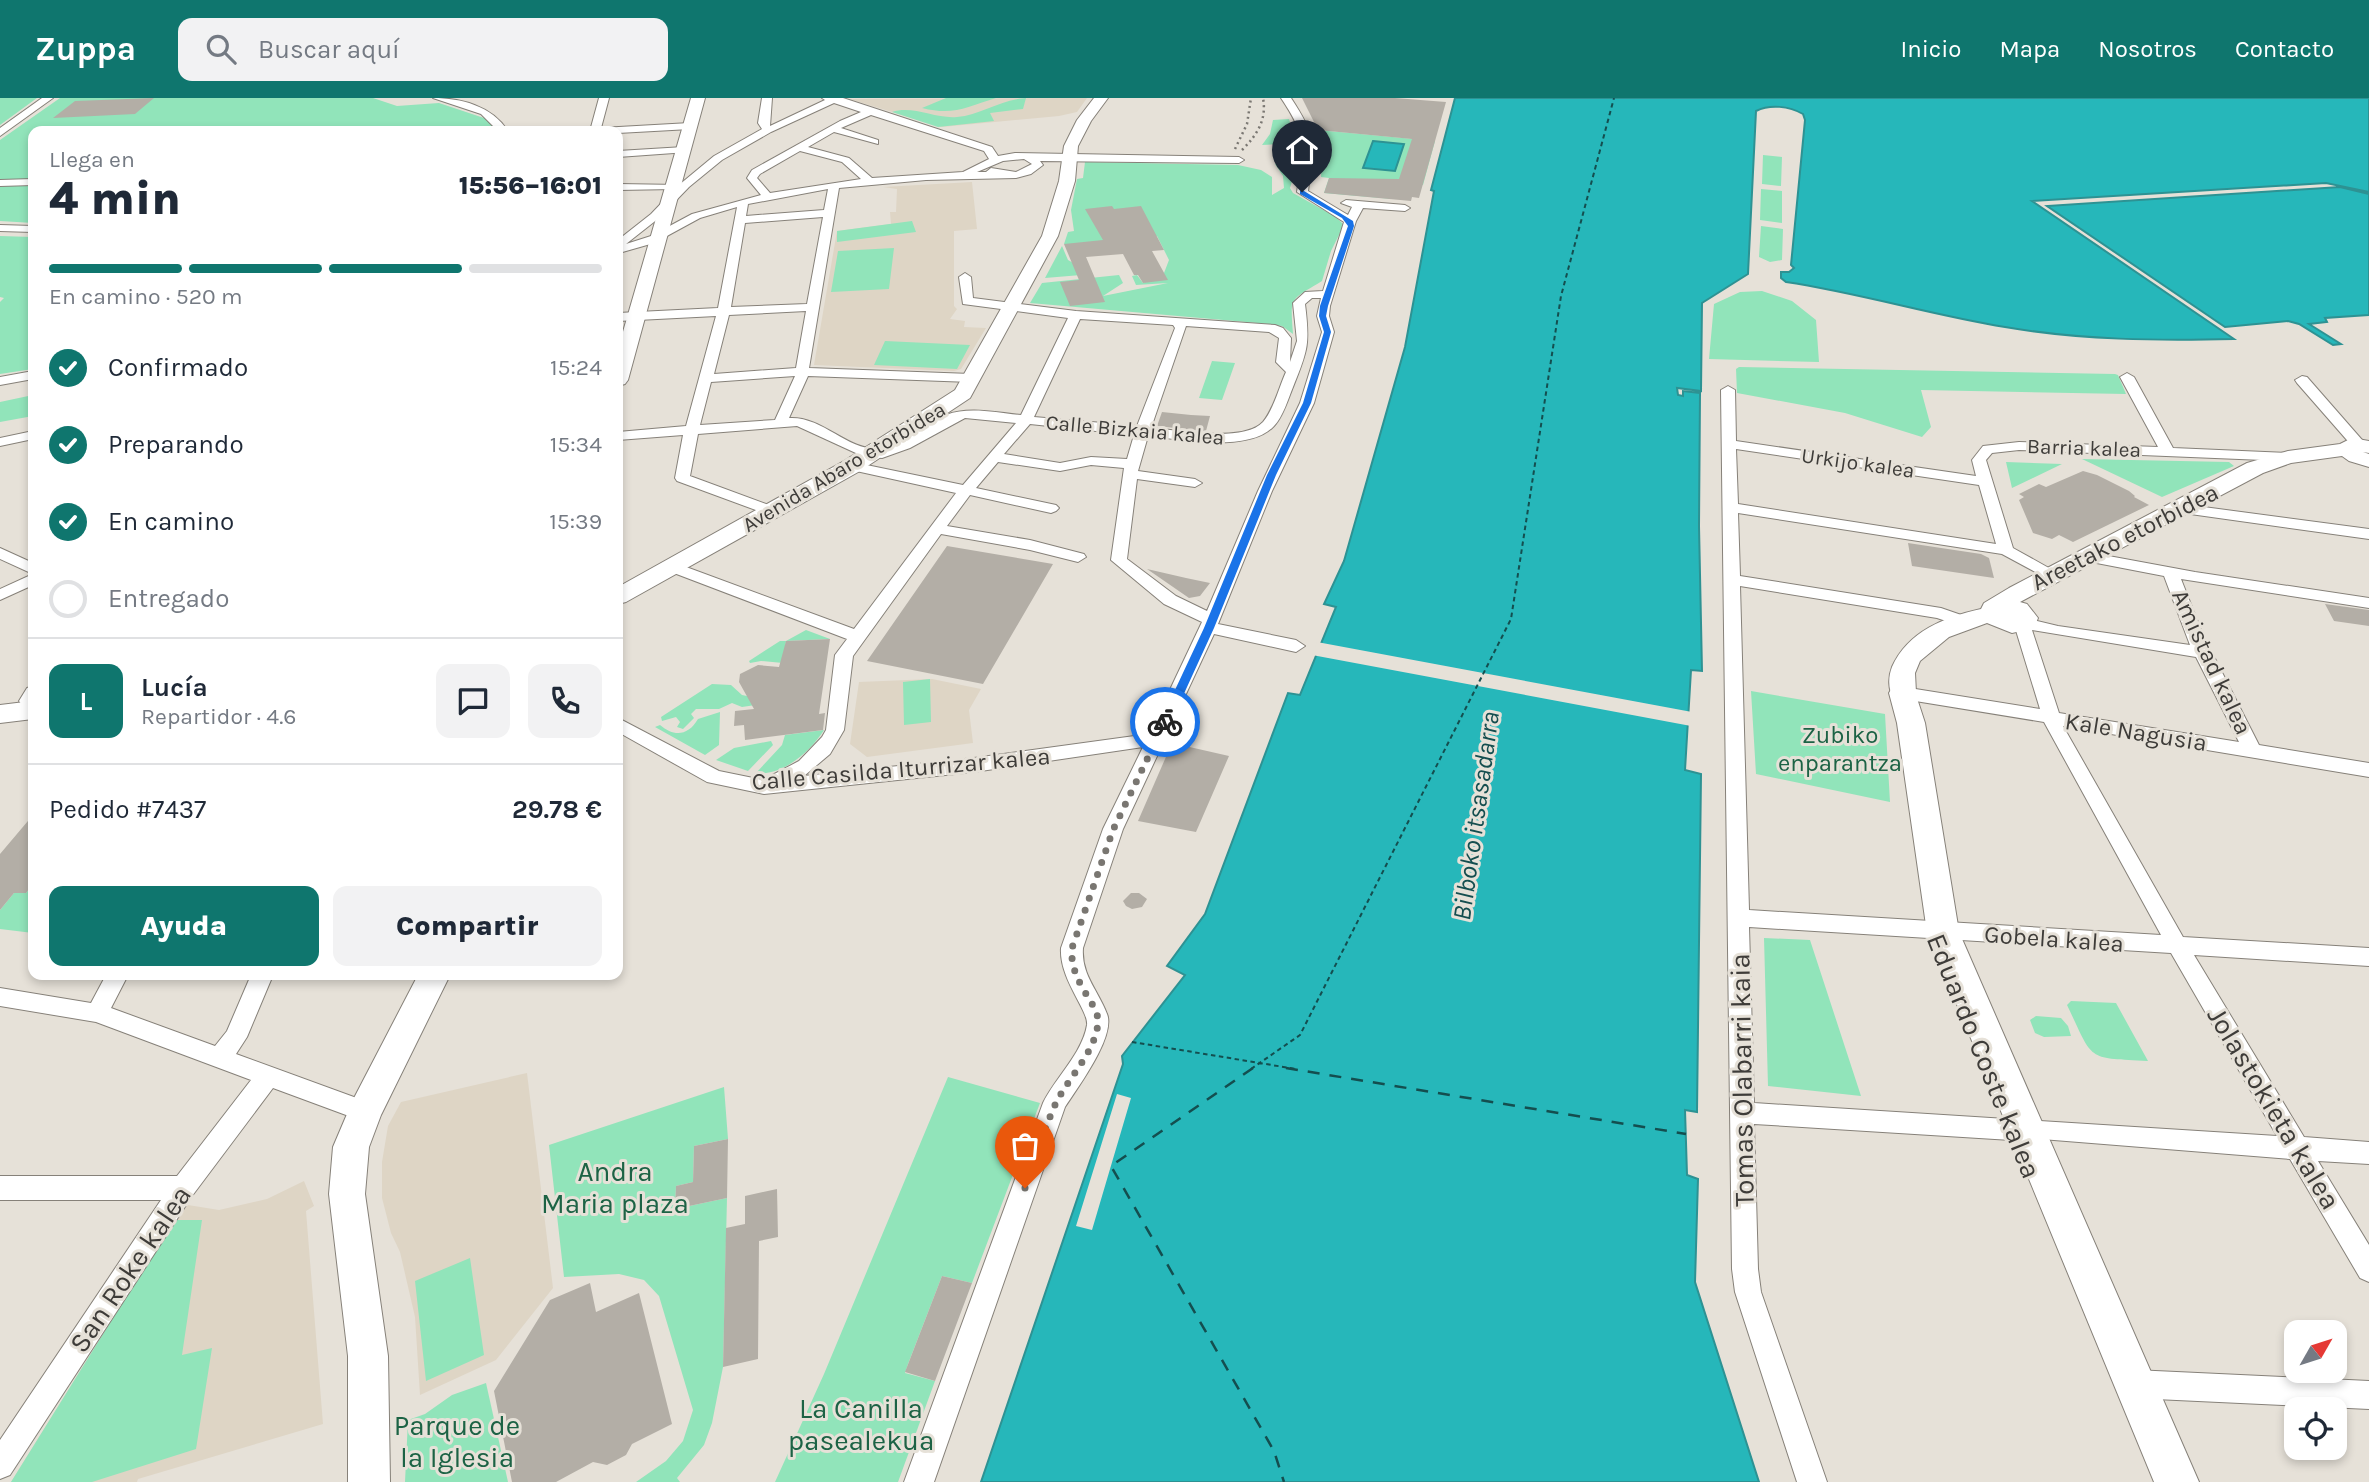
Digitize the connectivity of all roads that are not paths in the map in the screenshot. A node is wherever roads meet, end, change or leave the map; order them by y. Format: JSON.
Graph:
{"nodes":[{"id":1,"x":48,"y":98,"type":"edge"},
{"id":2,"x":439,"y":98,"type":"edge"},
{"id":3,"x":604,"y":98,"type":"edge"},
{"id":4,"x":698,"y":98,"type":"edge"},
{"id":5,"x":768,"y":98,"type":"edge"},
{"id":6,"x":1101,"y":98,"type":"edge"},
{"id":7,"x":1286,"y":98,"type":"edge"},
{"id":8,"x":833,"y":99,"type":"edge"},
{"id":9,"x":872,"y":111,"type":"junction"},
{"id":10,"x":500,"y":126,"type":"edge"},
{"id":11,"x":597,"y":126,"type":"edge"},
{"id":12,"x":690,"y":126,"type":"junction"},
{"id":13,"x":833,"y":129,"type":"junction"},
{"id":14,"x":623,"y":130,"type":"edge"},
{"id":15,"x":768,"y":130,"type":"junction"},
{"id":16,"x":0,"y":133,"type":"edge"},
{"id":17,"x":874,"y":142,"type":"dead end"},
{"id":18,"x":798,"y":148,"type":"junction"},
{"id":19,"x":623,"y":154,"type":"edge"},
{"id":20,"x":682,"y":155,"type":"junction"},
{"id":21,"x":718,"y":158,"type":"junction"},
{"id":22,"x":1032,"y":158,"type":"junction"},
{"id":23,"x":1240,"y":160,"type":"dead end"},
{"id":24,"x":991,"y":162,"type":"junction"},
{"id":25,"x":1067,"y":163,"type":"junction"},
{"id":26,"x":1031,"y":171,"type":"junction"},
{"id":27,"x":960,"y":175,"type":"junction"},
{"id":28,"x":1002,"y":175,"type":"junction"},
{"id":29,"x":867,"y":180,"type":"junction"},
{"id":30,"x":28,"y":182,"type":"edge"},
{"id":31,"x":0,"y":183,"type":"edge"},
{"id":32,"x":834,"y":184,"type":"junction"},
{"id":33,"x":675,"y":186,"type":"junction"},
{"id":34,"x":623,"y":187,"type":"edge"},
{"id":35,"x":768,"y":197,"type":"junction"},
{"id":36,"x":1314,"y":201,"type":"junction"},
{"id":37,"x":743,"y":203,"type":"junction"},
{"id":38,"x":1355,"y":204,"type":"junction"},
{"id":39,"x":1405,"y":208,"type":"dead end"},
{"id":40,"x":667,"y":209,"type":"junction"},
{"id":41,"x":702,"y":214,"type":"junction"},
{"id":42,"x":831,"y":214,"type":"junction"},
{"id":43,"x":740,"y":220,"type":"junction"},
{"id":44,"x":1350,"y":221,"type":"junction"},
{"id":45,"x":0,"y":228,"type":"edge"},
{"id":46,"x":28,"y":229,"type":"edge"},
{"id":47,"x":655,"y":243,"type":"junction"},
{"id":48,"x":625,"y":244,"type":"edge"},
{"id":49,"x":965,"y":277,"type":"dead end"},
{"id":50,"x":1327,"y":294,"type":"junction"},
{"id":51,"x":813,"y":307,"type":"junction"},
{"id":52,"x":1011,"y":308,"type":"junction"},
{"id":53,"x":723,"y":312,"type":"junction"},
{"id":54,"x":1076,"y":315,"type":"junction"},
{"id":55,"x":627,"y":316,"type":"edge"},
{"id":56,"x":1178,"y":323,"type":"junction"},
{"id":57,"x":623,"y":344,"type":"edge"},
{"id":58,"x":1293,"y":371,"type":"junction"},
{"id":59,"x":802,"y":372,"type":"junction"},
{"id":60,"x":28,"y":377,"type":"edge"},
{"id":61,"x":2127,"y":377,"type":"dead end"},
{"id":62,"x":708,"y":378,"type":"junction"},
{"id":63,"x":2302,"y":380,"type":"dead end"},
{"id":64,"x":0,"y":381,"type":"edge"},
{"id":65,"x":1728,"y":390,"type":"dead end"},
{"id":66,"x":966,"y":396,"type":"junction"},
{"id":67,"x":1026,"y":421,"type":"junction"},
{"id":68,"x":779,"y":423,"type":"junction"},
{"id":69,"x":691,"y":430,"type":"junction"},
{"id":70,"x":1142,"y":432,"type":"junction"},
{"id":71,"x":28,"y":436,"type":"edge"},
{"id":72,"x":623,"y":436,"type":"edge"},
{"id":73,"x":0,"y":442,"type":"edge"},
{"id":74,"x":1730,"y":444,"type":"junction"},
{"id":75,"x":28,"y":449,"type":"edge"},
{"id":76,"x":2167,"y":451,"type":"junction"},
{"id":77,"x":0,"y":452,"type":"edge"},
{"id":78,"x":2364,"y":452,"type":"edge"},
{"id":79,"x":871,"y":453,"type":"junction"},
{"id":80,"x":993,"y":457,"type":"junction"},
{"id":81,"x":2288,"y":457,"type":"junction"},
{"id":82,"x":852,"y":467,"type":"junction"},
{"id":83,"x":1131,"y":469,"type":"junction"},
{"id":84,"x":1986,"y":482,"type":"junction"},
{"id":85,"x":1195,"y":483,"type":"dead end"},
{"id":86,"x":965,"y":491,"type":"junction"},
{"id":87,"x":1730,"y":507,"type":"junction"},
{"id":88,"x":1051,"y":508,"type":"dead end"},
{"id":89,"x":2181,"y":509,"type":"junction"},
{"id":90,"x":772,"y":511,"type":"junction"},
{"id":91,"x":937,"y":529,"type":"junction"},
{"id":92,"x":2369,"y":534,"type":"edge"},
{"id":93,"x":2006,"y":550,"type":"junction"},
{"id":94,"x":0,"y":553,"type":"edge"},
{"id":95,"x":1078,"y":557,"type":"dead end"},
{"id":96,"x":2087,"y":557,"type":"junction"},
{"id":97,"x":28,"y":567,"type":"edge"},
{"id":98,"x":672,"y":567,"type":"junction"},
{"id":99,"x":28,"y":573,"type":"edge"},
{"id":100,"x":2171,"y":573,"type":"junction"},
{"id":101,"x":2050,"y":575,"type":"junction"},
{"id":102,"x":1733,"y":580,"type":"junction"},
{"id":103,"x":28,"y":581,"type":"edge"},
{"id":104,"x":0,"y":587,"type":"edge"},
{"id":105,"x":623,"y":594,"type":"edge"},
{"id":106,"x":0,"y":595,"type":"edge"},
{"id":107,"x":2369,"y":603,"type":"edge"},
{"id":108,"x":1995,"y":610,"type":"junction"},
{"id":109,"x":1961,"y":621,"type":"junction"},
{"id":110,"x":1210,"y":624,"type":"junction"},
{"id":111,"x":2023,"y":624,"type":"junction"},
{"id":112,"x":859,"y":637,"type":"junction"},
{"id":113,"x":1296,"y":646,"type":"dead end"},
{"id":114,"x":2202,"y":652,"type":"junction"},
{"id":115,"x":1733,"y":667,"type":"joint"},
{"id":116,"x":1903,"y":693,"type":"junction"},
{"id":117,"x":28,"y":701,"type":"edge"},
{"id":118,"x":28,"y":702,"type":"edge"},
{"id":119,"x":0,"y":704,"type":"edge"},
{"id":120,"x":0,"y":713,"type":"edge"},
{"id":121,"x":2052,"y":719,"type":"junction"},
{"id":122,"x":623,"y":727,"type":"edge"},
{"id":123,"x":1157,"y":739,"type":"junction"},
{"id":124,"x":2253,"y":751,"type":"junction"},
{"id":125,"x":2369,"y":770,"type":"edge"},
{"id":126,"x":764,"y":787,"type":"junction"},
{"id":127,"x":1740,"y":918,"type":"junction"},
{"id":128,"x":1937,"y":931,"type":"junction"},
{"id":129,"x":2178,"y":947,"type":"junction"},
{"id":130,"x":2369,"y":957,"type":"edge"},
{"id":131,"x":114,"y":980,"type":"edge"},
{"id":132,"x":260,"y":980,"type":"edge"},
{"id":133,"x":431,"y":983,"type":"edge"},
{"id":134,"x":0,"y":997,"type":"edge"},
{"id":135,"x":97,"y":1013,"type":"junction"},
{"id":136,"x":220,"y":1057,"type":"junction"},
{"id":137,"x":267,"y":1077,"type":"junction"},
{"id":138,"x":365,"y":1111,"type":"junction"},
{"id":139,"x":1740,"y":1113,"type":"junction"},
{"id":140,"x":2018,"y":1129,"type":"junction"},
{"id":141,"x":2300,"y":1149,"type":"junction"},
{"id":142,"x":2369,"y":1153,"type":"edge"},
{"id":143,"x":183,"y":1188,"type":"junction"},
{"id":144,"x":3,"y":1193,"type":"edge"},
{"id":145,"x":2369,"y":1269,"type":"edge"},
{"id":146,"x":2134,"y":1384,"type":"junction"},
{"id":147,"x":2369,"y":1395,"type":"edge"},
{"id":148,"x":0,"y":1465,"type":"edge"},
{"id":149,"x":369,"y":1482,"type":"edge"},
{"id":150,"x":919,"y":1482,"type":"edge"},
{"id":151,"x":1812,"y":1482,"type":"edge"},
{"id":152,"x":2160,"y":1482,"type":"edge"},
{"id":153,"x":2177,"y":1482,"type":"edge"}],
"edges":[{"from":1,"to":16,"type":"street"},
{"from":2,"to":10,"type":"street"},
{"from":3,"to":11,"type":"street"},
{"from":4,"to":12,"type":"street"},
{"from":5,"to":15,"type":"street"},
{"from":6,"to":25,"type":"street","name":"Avenida Abaro etorbidea"},
{"from":7,"to":36,"type":"street"},
{"from":8,"to":9,"type":"street"},
{"from":8,"to":15,"type":"street"},
{"from":9,"to":13,"type":"street"},
{"from":9,"to":24,"type":"street"},
{"from":12,"to":14,"type":"street"},
{"from":12,"to":20,"type":"street"},
{"from":13,"to":17,"type":"street"},
{"from":13,"to":18,"type":"street"},
{"from":15,"to":21,"type":"street"},
{"from":18,"to":29,"type":"street"},
{"from":18,"to":35,"type":"street"},
{"from":19,"to":20,"type":"street"},
{"from":20,"to":21,"type":"street"},
{"from":20,"to":33,"type":"street"},
{"from":21,"to":40,"type":"street"},
{"from":22,"to":24,"type":"street"},
{"from":22,"to":25,"type":"street"},
{"from":22,"to":26,"type":"street"},
{"from":23,"to":25,"type":"street"},
{"from":24,"to":27,"type":"street"},
{"from":24,"to":28,"type":"street"},
{"from":25,"to":26,"type":"street"},
{"from":25,"to":52,"type":"street","name":"Avenida Abaro etorbidea"},
{"from":26,"to":28,"type":"street"},
{"from":27,"to":28,"type":"street"},
{"from":27,"to":29,"type":"street"},
{"from":29,"to":32,"type":"street"},
{"from":30,"to":31,"type":"street"},
{"from":32,"to":35,"type":"street"},
{"from":32,"to":42,"type":"street"},
{"from":33,"to":34,"type":"street"},
{"from":33,"to":40,"type":"street"},
{"from":35,"to":37,"type":"street"},
{"from":36,"to":38,"type":"street"},
{"from":36,"to":44,"type":"street"},
{"from":37,"to":41,"type":"street"},
{"from":37,"to":43,"type":"street"},
{"from":38,"to":39,"type":"street"},
{"from":38,"to":44,"type":"street"},
{"from":40,"to":41,"type":"street"},
{"from":40,"to":47,"type":"street"},
{"from":40,"to":48,"type":"street"},
{"from":41,"to":47,"type":"street"},
{"from":42,"to":43,"type":"street"},
{"from":42,"to":51,"type":"street"},
{"from":43,"to":53,"type":"street"},
{"from":44,"to":50,"type":"street"},
{"from":45,"to":46,"type":"street"},
{"from":47,"to":48,"type":"street"},
{"from":47,"to":55,"type":"street"},
{"from":49,"to":52,"type":"street"},
{"from":50,"to":58,"type":"street","name":"Calle Bizkaia kalea"},
{"from":50,"to":110,"type":"street"},
{"from":51,"to":53,"type":"street"},
{"from":51,"to":59,"type":"street"},
{"from":52,"to":54,"type":"street"},
{"from":52,"to":66,"type":"street","name":"Avenida Abaro etorbidea"},
{"from":53,"to":55,"type":"street"},
{"from":53,"to":62,"type":"street"},
{"from":54,"to":56,"type":"street"},
{"from":54,"to":67,"type":"street"},
{"from":55,"to":57,"type":"street"},
{"from":56,"to":58,"type":"street"},
{"from":56,"to":70,"type":"street"},
{"from":58,"to":70,"type":"street","name":"Calle Bizkaia kalea"},
{"from":59,"to":62,"type":"street","name":"Calle Bizkaia kalea"},
{"from":59,"to":66,"type":"street","name":"Calle Bizkaia kalea"},
{"from":59,"to":68,"type":"street"},
{"from":60,"to":64,"type":"street"},
{"from":61,"to":76,"type":"street"},
{"from":62,"to":69,"type":"street"},
{"from":63,"to":78,"type":"street"},
{"from":65,"to":74,"type":"street"},
{"from":66,"to":67,"type":"street","name":"Calle Bizkaia kalea"},
{"from":66,"to":79,"type":"street","name":"Avenida Abaro etorbidea"},
{"from":67,"to":70,"type":"street","name":"Calle Bizkaia kalea"},
{"from":67,"to":80,"type":"street"},
{"from":68,"to":69,"type":"street"},
{"from":68,"to":79,"type":"street"},
{"from":69,"to":72,"type":"street"},
{"from":69,"to":90,"type":"street"},
{"from":70,"to":83,"type":"street"},
{"from":71,"to":73,"type":"street"},
{"from":74,"to":84,"type":"street","name":"Urkijo kalea"},
{"from":74,"to":87,"type":"street"},
{"from":75,"to":77,"type":"street"},
{"from":76,"to":81,"type":"street","name":"Barria kalea"},
{"from":76,"to":84,"type":"street","name":"Barria kalea"},
{"from":78,"to":81,"type":"street","name":"Areetako etorbidea"},
{"from":79,"to":82,"type":"street","name":"Avenida Abaro etorbidea"},
{"from":80,"to":83,"type":"street"},
{"from":80,"to":86,"type":"street"},
{"from":81,"to":89,"type":"street","name":"Areetako etorbidea"},
{"from":82,"to":86,"type":"street"},
{"from":82,"to":90,"type":"street","name":"Avenida Abaro etorbidea"},
{"from":83,"to":85,"type":"street"},
{"from":83,"to":110,"type":"street"},
{"from":84,"to":93,"type":"street","name":"Barria kalea"},
{"from":86,"to":88,"type":"street"},
{"from":86,"to":91,"type":"street"},
{"from":87,"to":93,"type":"street"},
{"from":87,"to":102,"type":"street"},
{"from":89,"to":92,"type":"street"},
{"from":89,"to":96,"type":"street","name":"Areetako etorbidea"},
{"from":90,"to":98,"type":"street","name":"Avenida Abaro etorbidea"},
{"from":91,"to":95,"type":"street"},
{"from":91,"to":112,"type":"street"},
{"from":93,"to":101,"type":"street"},
{"from":94,"to":97,"type":"street"},
{"from":96,"to":100,"type":"street"},
{"from":96,"to":101,"type":"street","name":"Areetako etorbidea"},
{"from":98,"to":105,"type":"street","name":"Avenida Abaro etorbidea"},
{"from":98,"to":112,"type":"street"},
{"from":99,"to":104,"type":"street"},
{"from":100,"to":107,"type":"street"},
{"from":100,"to":114,"type":"street","name":"Amistad kalea"},
{"from":101,"to":108,"type":"street","name":"Areetako etorbidea"},
{"from":102,"to":109,"type":"street"},
{"from":102,"to":115,"type":"street"},
{"from":103,"to":106,"type":"street"},
{"from":108,"to":109,"type":"street","name":"Areetako etorbidea"},
{"from":108,"to":111,"type":"street"},
{"from":109,"to":116,"type":"street","name":"Areetako etorbidea"},
{"from":110,"to":113,"type":"street"},
{"from":110,"to":123,"type":"street"},
{"from":111,"to":114,"type":"street"},
{"from":111,"to":121,"type":"street"},
{"from":112,"to":126,"type":"street"},
{"from":114,"to":124,"type":"street","name":"Amistad kalea"},
{"from":115,"to":127,"type":"street","name":"Tomas Olabarri kaia"},
{"from":116,"to":121,"type":"street","name":"Kale Nagusia"},
{"from":116,"to":128,"type":"main road","name":"Eduardo Coste kalea"},
{"from":117,"to":119,"type":"street"},
{"from":118,"to":120,"type":"street"},
{"from":121,"to":124,"type":"street","name":"Kale Nagusia"},
{"from":121,"to":129,"type":"street"},
{"from":122,"to":126,"type":"street","name":"Calle Casilda Iturrizar kalea"},
{"from":123,"to":126,"type":"street","name":"Calle Casilda Iturrizar kalea"},
{"from":123,"to":150,"type":"street"},
{"from":124,"to":125,"type":"street","name":"Kale Nagusia"},
{"from":127,"to":128,"type":"street","name":"Gobela kalea"},
{"from":127,"to":139,"type":"street","name":"Tomas Olabarri kaia"},
{"from":128,"to":129,"type":"street","name":"Gobela kalea"},
{"from":128,"to":140,"type":"main road","name":"Eduardo Coste kalea"},
{"from":129,"to":130,"type":"street","name":"Gobela kalea"},
{"from":129,"to":141,"type":"street","name":"Jolastokieta kalea"},
{"from":131,"to":135,"type":"street"},
{"from":132,"to":136,"type":"street"},
{"from":133,"to":138,"type":"street"},
{"from":134,"to":135,"type":"street"},
{"from":135,"to":136,"type":"street"},
{"from":136,"to":137,"type":"street"},
{"from":137,"to":138,"type":"street"},
{"from":137,"to":143,"type":"street","name":"San Roke kalea"},
{"from":138,"to":149,"type":"street"},
{"from":139,"to":140,"type":"street"},
{"from":139,"to":151,"type":"street","name":"Tomas Olabarri kaia"},
{"from":140,"to":141,"type":"street"},
{"from":140,"to":146,"type":"main road","name":"Eduardo Coste kalea"},
{"from":140,"to":152,"type":"main road","name":"Eduardo Coste kalea"},
{"from":141,"to":142,"type":"street"},
{"from":141,"to":145,"type":"street","name":"Jolastokieta kalea"},
{"from":143,"to":144,"type":"street"},
{"from":143,"to":148,"type":"street","name":"San Roke kalea"},
{"from":146,"to":147,"type":"street"},
{"from":146,"to":153,"type":"main road","name":"Eduardo Coste kalea"}]}
